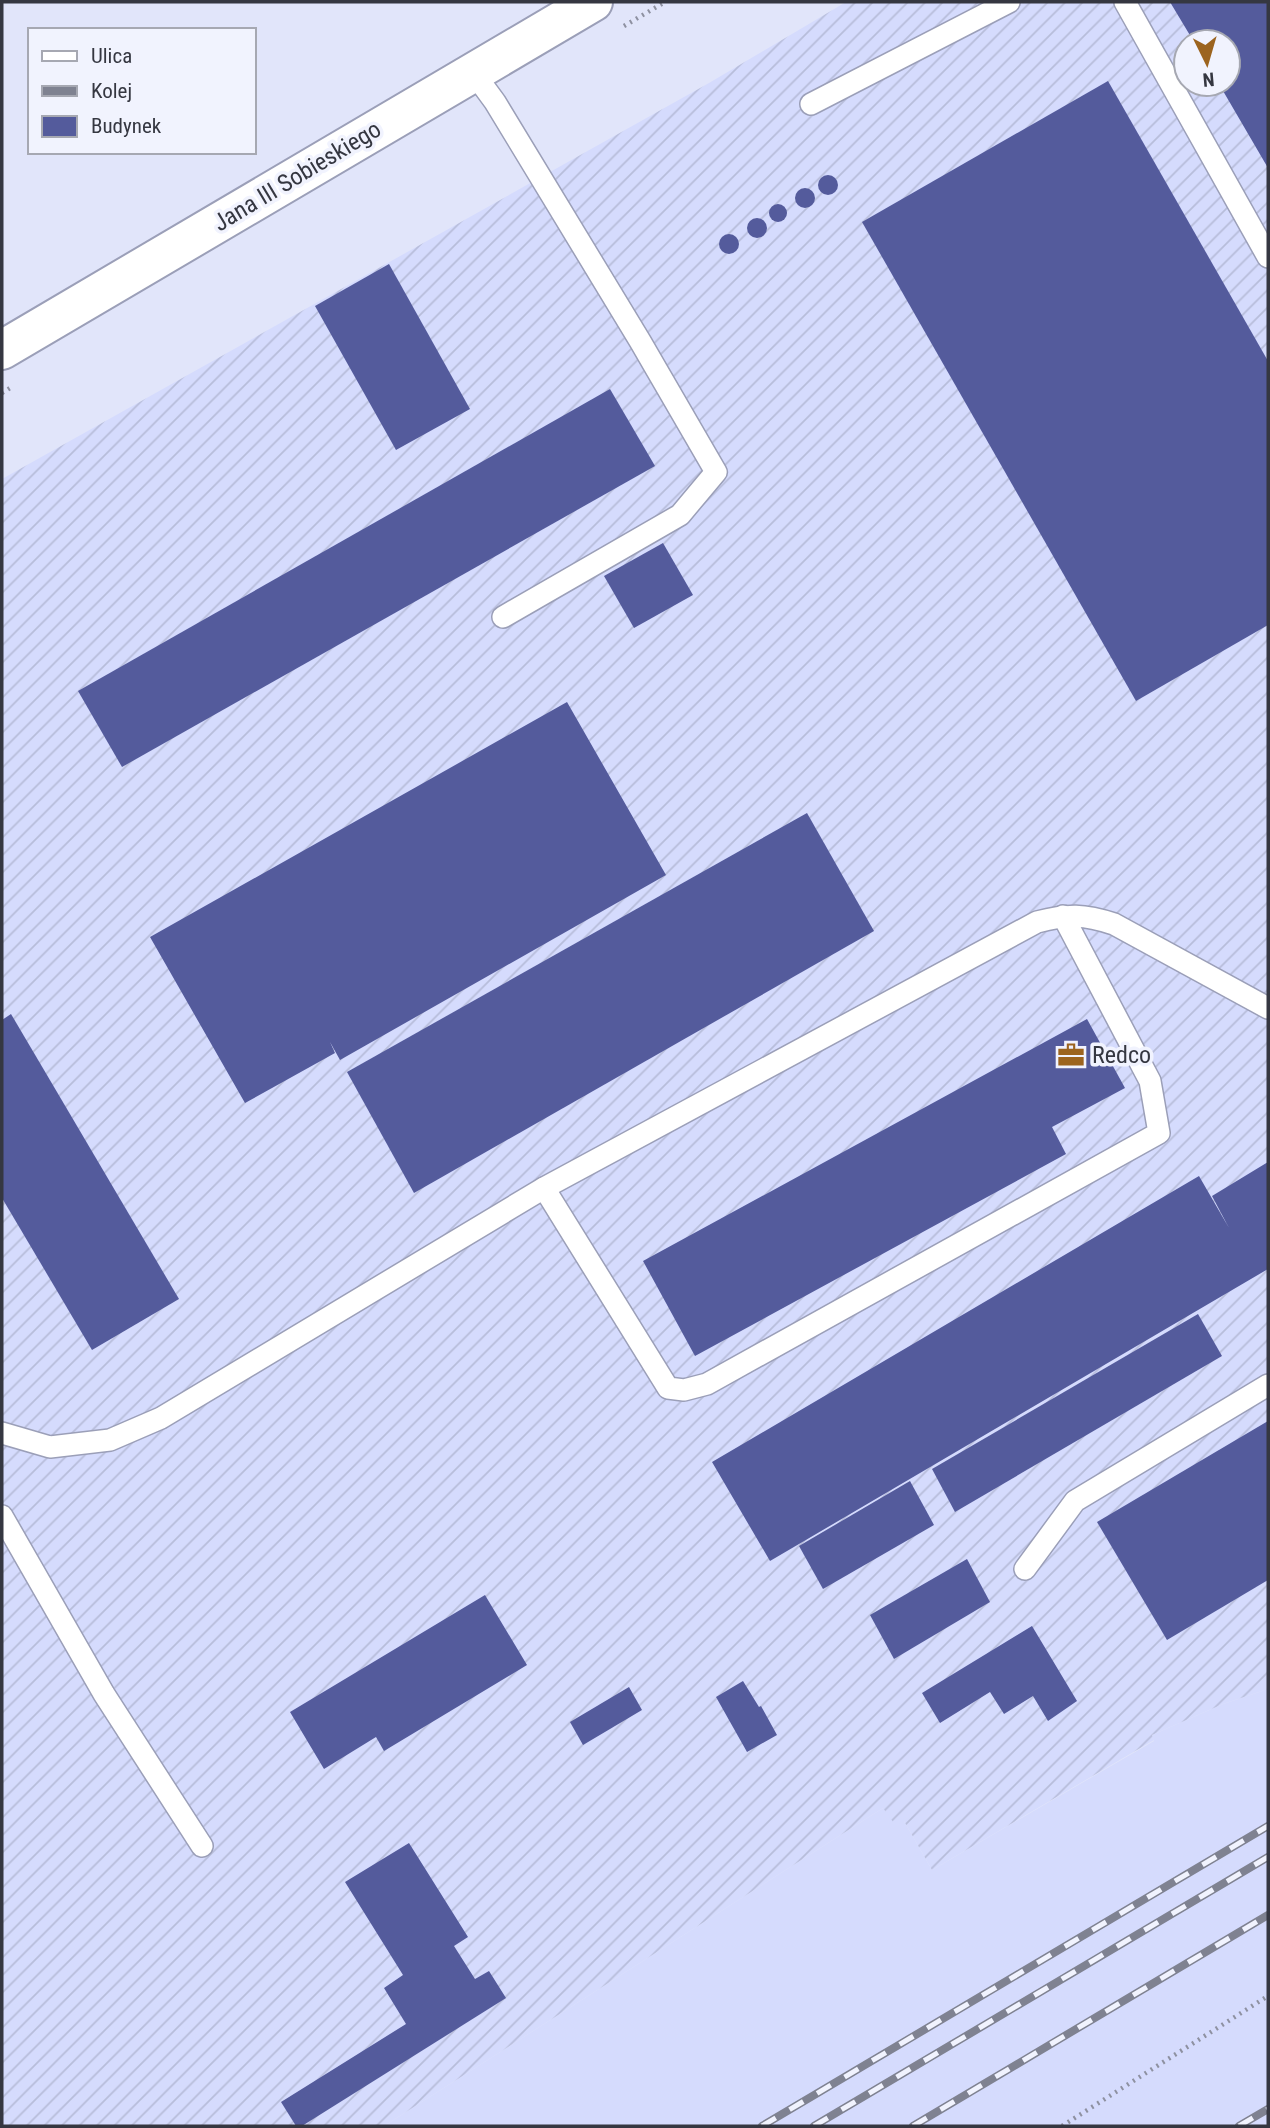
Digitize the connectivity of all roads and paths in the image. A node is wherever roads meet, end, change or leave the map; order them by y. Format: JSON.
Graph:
{"nodes":[{"id":1,"x":593,"y":2,"type":"edge"},
{"id":2,"x":1009,"y":2,"type":"edge"},
{"id":3,"x":1125,"y":2,"type":"edge"},
{"id":4,"x":473,"y":72,"type":"junction"},
{"id":5,"x":811,"y":104,"type":"dead end"},
{"id":6,"x":1268,"y":257,"type":"edge"},
{"id":7,"x":2,"y":350,"type":"edge"},
{"id":8,"x":503,"y":617,"type":"dead end"},
{"id":9,"x":1063,"y":916,"type":"junction"},
{"id":10,"x":1268,"y":1008,"type":"edge"},
{"id":11,"x":544,"y":1188,"type":"junction"},
{"id":12,"x":1268,"y":1385,"type":"edge"},
{"id":13,"x":2,"y":1433,"type":"edge"},
{"id":14,"x":2,"y":1516,"type":"edge"},
{"id":15,"x":1025,"y":1569,"type":"dead end"},
{"id":16,"x":202,"y":1846,"type":"dead end"},
{"id":17,"x":1268,"y":1996,"type":"edge"},
{"id":18,"x":1062,"y":2126,"type":"edge"}],
"edges":[{"from":1,"to":4,"type":"main road","name":"Jana III Sobieskiego"},
{"from":2,"to":5,"type":"lane"},
{"from":3,"to":6,"type":"lane"},
{"from":4,"to":7,"type":"main road","name":"Jana III Sobieskiego"},
{"from":4,"to":8,"type":"lane"},
{"from":9,"to":10,"type":"lane"},
{"from":9,"to":11,"type":"lane"},
{"from":9,"to":11,"type":"lane"},
{"from":11,"to":13,"type":"lane"},
{"from":12,"to":15,"type":"lane"},
{"from":14,"to":16,"type":"lane"},
{"from":17,"to":18,"type":"path"}]}
